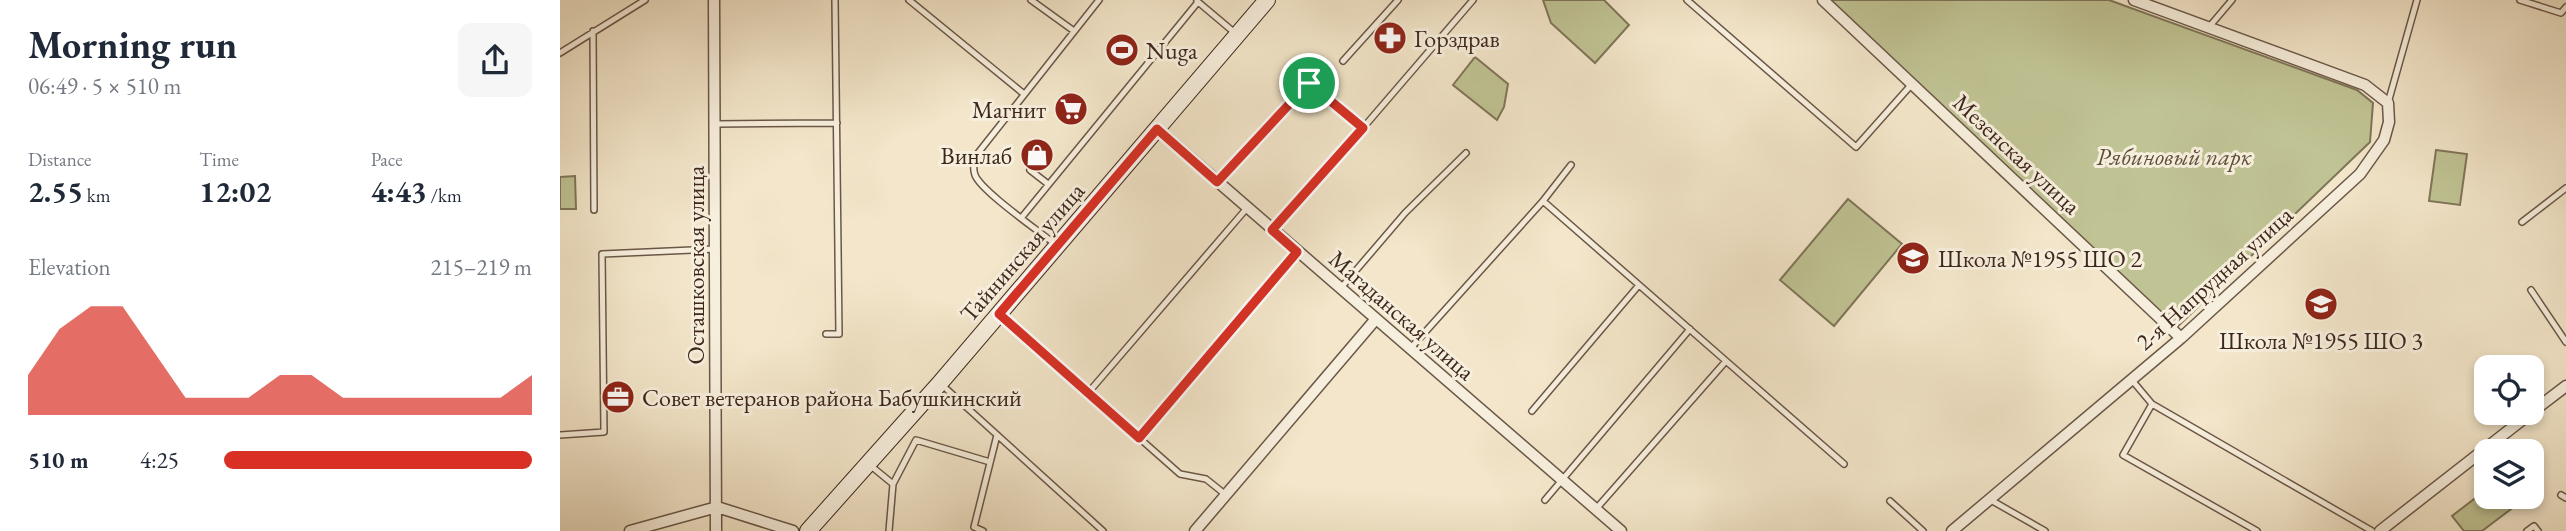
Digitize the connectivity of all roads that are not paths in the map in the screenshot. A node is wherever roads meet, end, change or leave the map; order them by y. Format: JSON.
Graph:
{"nodes":[{"id":1,"x":645,"y":0,"type":"edge"},
{"id":2,"x":715,"y":0,"type":"edge"},
{"id":3,"x":835,"y":0,"type":"edge"},
{"id":4,"x":909,"y":0,"type":"edge"},
{"id":5,"x":1031,"y":0,"type":"edge"},
{"id":6,"x":1099,"y":0,"type":"edge"},
{"id":7,"x":1267,"y":0,"type":"edge"},
{"id":8,"x":1398,"y":0,"type":"edge"},
{"id":9,"x":1473,"y":0,"type":"edge"},
{"id":10,"x":1687,"y":0,"type":"edge"},
{"id":11,"x":1824,"y":0,"type":"edge"},
{"id":12,"x":2134,"y":0,"type":"edge"},
{"id":13,"x":2232,"y":0,"type":"edge"},
{"id":14,"x":2417,"y":0,"type":"edge"},
{"id":15,"x":2519,"y":0,"type":"edge"},
{"id":16,"x":1197,"y":1,"type":"edge"},
{"id":17,"x":2566,"y":7,"type":"edge"},
{"id":18,"x":2209,"y":27,"type":"junction"},
{"id":19,"x":593,"y":31,"type":"junction"},
{"id":20,"x":1074,"y":31,"type":"junction"},
{"id":21,"x":1237,"y":35,"type":"junction"},
{"id":22,"x":560,"y":53,"type":"edge"},
{"id":23,"x":1343,"y":61,"type":"dead end"},
{"id":24,"x":1912,"y":83,"type":"junction"},
{"id":25,"x":1024,"y":94,"type":"junction"},
{"id":26,"x":2388,"y":103,"type":"junction"},
{"id":27,"x":836,"y":123,"type":"junction"},
{"id":28,"x":716,"y":124,"type":"junction"},
{"id":29,"x":1363,"y":128,"type":"junction"},
{"id":30,"x":1157,"y":129,"type":"junction"},
{"id":31,"x":1466,"y":153,"type":"dead end"},
{"id":32,"x":1571,"y":165,"type":"dead end"},
{"id":33,"x":1030,"y":170,"type":"dead end"},
{"id":34,"x":1217,"y":182,"type":"junction"},
{"id":35,"x":1048,"y":184,"type":"junction"},
{"id":36,"x":2566,"y":188,"type":"edge"},
{"id":37,"x":1543,"y":201,"type":"junction"},
{"id":38,"x":1247,"y":208,"type":"junction"},
{"id":39,"x":594,"y":209,"type":"dead end"},
{"id":40,"x":1022,"y":217,"type":"junction"},
{"id":41,"x":2522,"y":222,"type":"dead end"},
{"id":42,"x":1272,"y":230,"type":"junction"},
{"id":43,"x":1057,"y":246,"type":"junction"},
{"id":44,"x":716,"y":249,"type":"junction"},
{"id":45,"x":1297,"y":252,"type":"junction"},
{"id":46,"x":1639,"y":285,"type":"junction"},
{"id":47,"x":1340,"y":289,"type":"junction"},
{"id":48,"x":2531,"y":290,"type":"dead end"},
{"id":49,"x":999,"y":314,"type":"junction"},
{"id":50,"x":1375,"y":320,"type":"junction"},
{"id":51,"x":1690,"y":329,"type":"junction"},
{"id":52,"x":827,"y":334,"type":"dead end"},
{"id":53,"x":2181,"y":338,"type":"junction"},
{"id":54,"x":2566,"y":342,"type":"edge"},
{"id":55,"x":1409,"y":350,"type":"junction"},
{"id":56,"x":1726,"y":361,"type":"junction"},
{"id":57,"x":2132,"y":379,"type":"junction"},
{"id":58,"x":940,"y":383,"type":"junction"},
{"id":59,"x":2566,"y":386,"type":"edge"},
{"id":60,"x":1088,"y":393,"type":"junction"},
{"id":61,"x":2544,"y":402,"type":"edge"},
{"id":62,"x":2152,"y":404,"type":"junction"},
{"id":63,"x":1532,"y":411,"type":"dead end"},
{"id":64,"x":2515,"y":425,"type":"edge"},
{"id":65,"x":560,"y":435,"type":"edge"},
{"id":66,"x":997,"y":435,"type":"junction"},
{"id":67,"x":1139,"y":438,"type":"junction"},
{"id":68,"x":990,"y":462,"type":"junction"},
{"id":69,"x":868,"y":463,"type":"junction"},
{"id":70,"x":1844,"y":464,"type":"dead end"},
{"id":71,"x":1562,"y":480,"type":"junction"},
{"id":72,"x":893,"y":484,"type":"junction"},
{"id":73,"x":1226,"y":495,"type":"junction"},
{"id":74,"x":1989,"y":499,"type":"junction"},
{"id":75,"x":1545,"y":500,"type":"dead end"},
{"id":76,"x":1890,"y":501,"type":"dead end"},
{"id":77,"x":717,"y":507,"type":"junction"},
{"id":78,"x":1596,"y":509,"type":"junction"},
{"id":79,"x":656,"y":527,"type":"edge"},
{"id":80,"x":630,"y":531,"type":"edge"},
{"id":81,"x":716,"y":531,"type":"edge"},
{"id":82,"x":793,"y":531,"type":"edge"},
{"id":83,"x":808,"y":531,"type":"edge"},
{"id":84,"x":889,"y":531,"type":"edge"},
{"id":85,"x":983,"y":531,"type":"edge"},
{"id":86,"x":1103,"y":531,"type":"edge"},
{"id":87,"x":1195,"y":531,"type":"edge"},
{"id":88,"x":1621,"y":531,"type":"edge"},
{"id":89,"x":1923,"y":531,"type":"edge"},
{"id":90,"x":1952,"y":531,"type":"edge"},
{"id":91,"x":2045,"y":531,"type":"edge"},
{"id":92,"x":2257,"y":531,"type":"edge"},
{"id":93,"x":2372,"y":531,"type":"edge"},
{"id":94,"x":2380,"y":531,"type":"edge"},
{"id":95,"x":2527,"y":531,"type":"edge"},
{"id":96,"x":2538,"y":531,"type":"edge"}],
"edges":[{"from":1,"to":19,"type":"lane"},
{"from":2,"to":28,"type":"street","name":"Осташковская улица"},
{"from":3,"to":27,"type":"lane"},
{"from":4,"to":25,"type":"lane"},
{"from":5,"to":20,"type":"lane"},
{"from":6,"to":20,"type":"lane"},
{"from":7,"to":21,"type":"main road","name":"Тайнинская улица"},
{"from":8,"to":23,"type":"lane"},
{"from":9,"to":29,"type":"lane"},
{"from":10,"to":24,"type":"lane"},
{"from":11,"to":24,"type":"street","name":"Мезенская улица"},
{"from":12,"to":18,"type":"street"},
{"from":13,"to":18,"type":"lane"},
{"from":14,"to":26,"type":"lane","name":"2-я Напрудная улица"},
{"from":15,"to":17,"type":"lane"},
{"from":16,"to":21,"type":"lane"},
{"from":16,"to":35,"type":"lane"},
{"from":18,"to":26,"type":"street"},
{"from":19,"to":22,"type":"lane"},
{"from":19,"to":39,"type":"lane"},
{"from":20,"to":25,"type":"lane"},
{"from":21,"to":30,"type":"main road","name":"Тайнинская улица"},
{"from":24,"to":53,"type":"street","name":"Мезенская улица"},
{"from":25,"to":40,"type":"lane"},
{"from":26,"to":53,"type":"street","name":"2-я Напрудная улица"},
{"from":27,"to":28,"type":"lane"},
{"from":27,"to":52,"type":"lane"},
{"from":28,"to":44,"type":"street","name":"Осташковская улица"},
{"from":29,"to":34,"type":"lane"},
{"from":29,"to":42,"type":"lane"},
{"from":30,"to":34,"type":"street","name":"Магаданская улица"},
{"from":30,"to":43,"type":"main road","name":"Тайнинская улица"},
{"from":31,"to":47,"type":"lane"},
{"from":32,"to":37,"type":"lane"},
{"from":33,"to":35,"type":"lane"},
{"from":34,"to":38,"type":"street","name":"Магаданская улица"},
{"from":35,"to":40,"type":"lane"},
{"from":36,"to":41,"type":"lane"},
{"from":37,"to":46,"type":"lane"},
{"from":37,"to":55,"type":"lane"},
{"from":38,"to":42,"type":"street","name":"Магаданская улица"},
{"from":38,"to":60,"type":"lane"},
{"from":40,"to":43,"type":"lane"},
{"from":42,"to":45,"type":"street","name":"Магаданская улица"},
{"from":43,"to":49,"type":"main road","name":"Тайнинская улица"},
{"from":44,"to":65,"type":"lane"},
{"from":44,"to":77,"type":"street","name":"Осташковская улица"},
{"from":45,"to":47,"type":"street","name":"Магаданская улица"},
{"from":45,"to":67,"type":"lane"},
{"from":46,"to":51,"type":"lane"},
{"from":46,"to":63,"type":"lane"},
{"from":47,"to":50,"type":"street","name":"Магаданская улица"},
{"from":48,"to":54,"type":"lane"},
{"from":49,"to":58,"type":"main road","name":"Тайнинская улица"},
{"from":49,"to":60,"type":"lane"},
{"from":50,"to":55,"type":"street","name":"Магаданская улица"},
{"from":50,"to":73,"type":"street"},
{"from":51,"to":56,"type":"lane"},
{"from":51,"to":71,"type":"lane"},
{"from":53,"to":57,"type":"street","name":"2-я Напрудная улица"},
{"from":55,"to":71,"type":"street","name":"Магаданская улица"},
{"from":56,"to":70,"type":"lane"},
{"from":56,"to":78,"type":"lane"},
{"from":57,"to":62,"type":"lane"},
{"from":57,"to":74,"type":"street","name":"2-я Напрудная улица"},
{"from":58,"to":66,"type":"lane"},
{"from":58,"to":69,"type":"main road","name":"Тайнинская улица"},
{"from":59,"to":61,"type":"street"},
{"from":60,"to":67,"type":"lane"},
{"from":62,"to":92,"type":"lane"},
{"from":62,"to":93,"type":"lane"},
{"from":64,"to":94,"type":"street"},
{"from":66,"to":68,"type":"lane"},
{"from":66,"to":86,"type":"lane"},
{"from":67,"to":73,"type":"lane"},
{"from":68,"to":72,"type":"lane"},
{"from":68,"to":85,"type":"lane"},
{"from":69,"to":72,"type":"lane"},
{"from":69,"to":83,"type":"main road","name":"Тайнинская улица"},
{"from":71,"to":75,"type":"lane"},
{"from":71,"to":78,"type":"street","name":"Магаданская улица"},
{"from":72,"to":84,"type":"lane"},
{"from":73,"to":87,"type":"street"},
{"from":74,"to":90,"type":"street","name":"2-я Напрудная улица"},
{"from":74,"to":91,"type":"lane"},
{"from":76,"to":89,"type":"lane"},
{"from":77,"to":79,"type":"street"},
{"from":77,"to":81,"type":"street","name":"Осташковская улица"},
{"from":77,"to":82,"type":"street"},
{"from":78,"to":88,"type":"street","name":"Магаданская улица"},
{"from":79,"to":80,"type":"street"},
{"from":95,"to":96,"type":"lane"}]}
